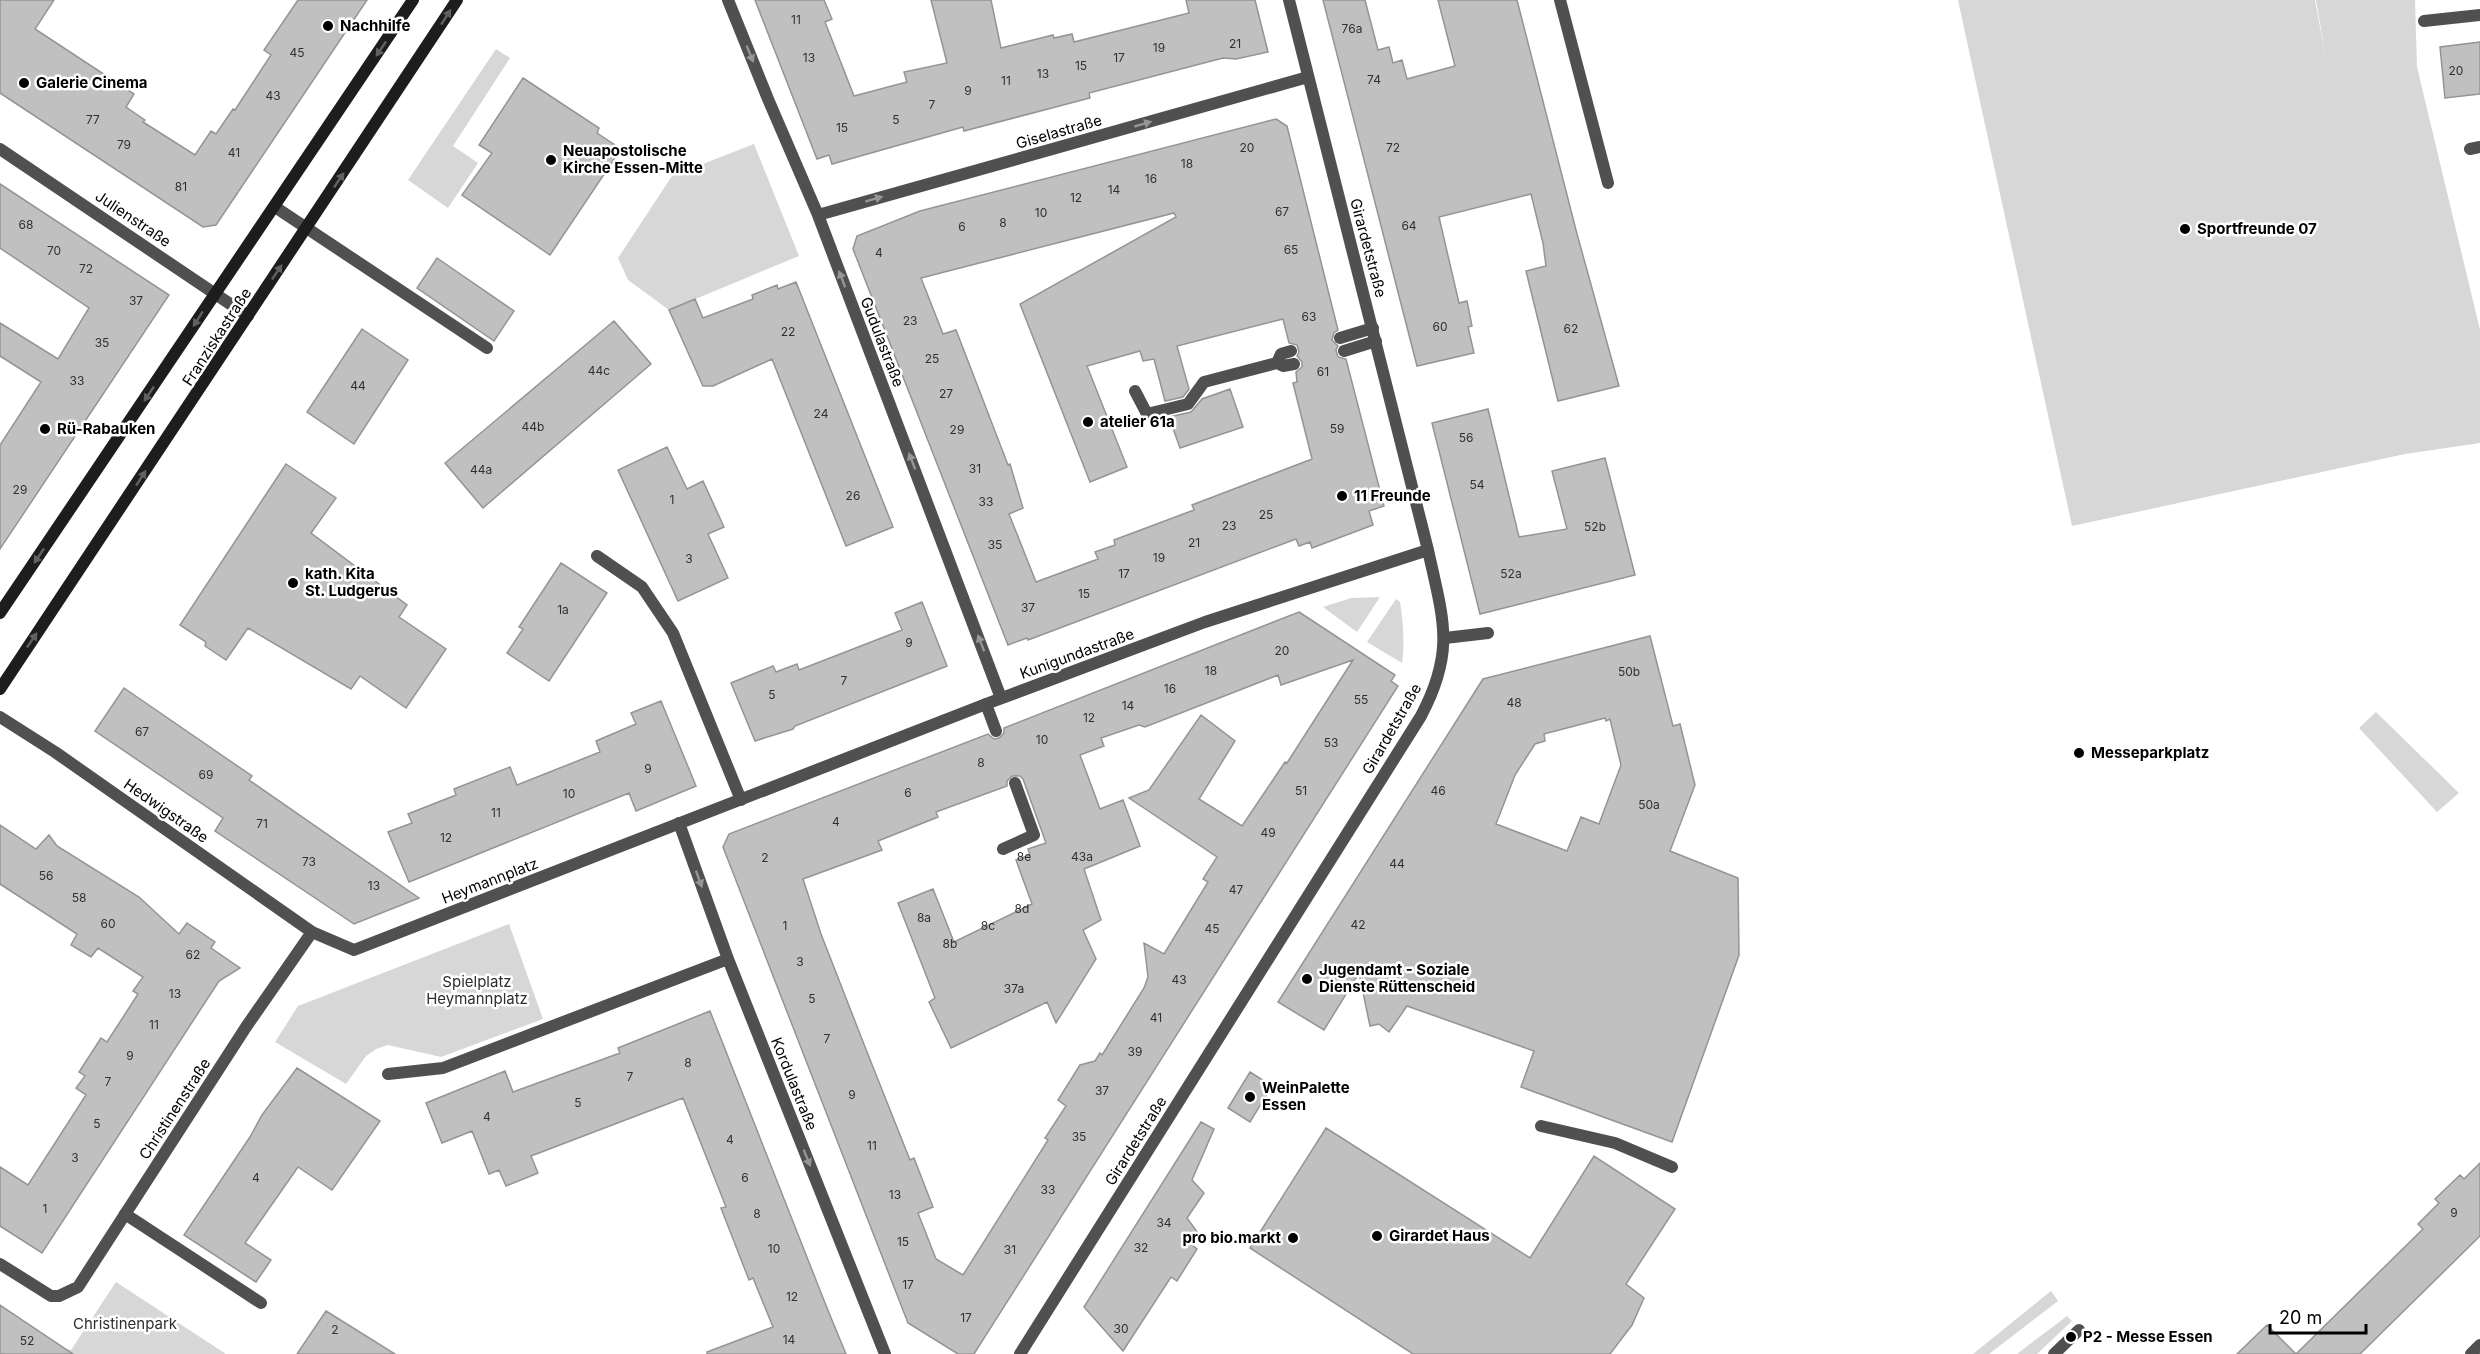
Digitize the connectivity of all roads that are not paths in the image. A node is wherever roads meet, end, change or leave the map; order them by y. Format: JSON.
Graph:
{"nodes":[{"id":1,"x":413,"y":0,"type":"edge"},
{"id":2,"x":457,"y":0,"type":"edge"},
{"id":3,"x":728,"y":0,"type":"edge"},
{"id":4,"x":1289,"y":0,"type":"edge"},
{"id":5,"x":1560,"y":0,"type":"edge"},
{"id":6,"x":2480,"y":15,"type":"edge"},
{"id":7,"x":2424,"y":21,"type":"dead end"},
{"id":8,"x":1308,"y":77,"type":"junction"},
{"id":9,"x":0,"y":149,"type":"edge"},
{"id":10,"x":1608,"y":183,"type":"dead end"},
{"id":11,"x":275,"y":207,"type":"junction"},
{"id":12,"x":818,"y":215,"type":"junction"},
{"id":13,"x":307,"y":228,"type":"junction"},
{"id":14,"x":215,"y":293,"type":"junction"},
{"id":15,"x":248,"y":316,"type":"junction"},
{"id":16,"x":1375,"y":335,"type":"junction"},
{"id":17,"x":1340,"y":338,"type":"dead end"},
{"id":18,"x":487,"y":348,"type":"dead end"},
{"id":19,"x":1344,"y":351,"type":"dead end"},
{"id":20,"x":1293,"y":357,"type":"dead end"},
{"id":21,"x":1134,"y":391,"type":"dead end"},
{"id":22,"x":1428,"y":550,"type":"junction"},
{"id":23,"x":597,"y":555,"type":"dead end"},
{"id":24,"x":0,"y":614,"type":"edge"},
{"id":25,"x":1488,"y":633,"type":"dead end"},
{"id":26,"x":1445,"y":638,"type":"junction"},
{"id":27,"x":0,"y":689,"type":"edge"},
{"id":28,"x":1001,"y":698,"type":"junction"},
{"id":29,"x":986,"y":704,"type":"junction"},
{"id":30,"x":0,"y":717,"type":"edge"},
{"id":31,"x":996,"y":731,"type":"dead end"},
{"id":32,"x":1015,"y":783,"type":"dead end"},
{"id":33,"x":741,"y":800,"type":"junction"},
{"id":34,"x":680,"y":824,"type":"junction"},
{"id":35,"x":1004,"y":849,"type":"dead end"},
{"id":36,"x":312,"y":932,"type":"junction"},
{"id":37,"x":728,"y":959,"type":"junction"},
{"id":38,"x":388,"y":1074,"type":"dead end"},
{"id":39,"x":1541,"y":1126,"type":"dead end"},
{"id":40,"x":1672,"y":1167,"type":"dead end"},
{"id":41,"x":125,"y":1214,"type":"junction"},
{"id":42,"x":0,"y":1264,"type":"edge"},
{"id":43,"x":261,"y":1303,"type":"dead end"},
{"id":44,"x":2079,"y":1330,"type":"dead end"},
{"id":45,"x":2480,"y":1345,"type":"edge"},
{"id":46,"x":885,"y":1354,"type":"edge"},
{"id":47,"x":1020,"y":1354,"type":"edge"},
{"id":48,"x":2054,"y":1354,"type":"edge"},
{"id":49,"x":2471,"y":1354,"type":"edge"}],
"edges":[{"from":1,"to":11,"type":"main road","name":"Franziskastraße","one_way":true},
{"from":13,"to":2,"type":"main road","name":"Franziskastraße","one_way":true},
{"from":3,"to":12,"type":"street","name":"Gudulastraße","one_way":true},
{"from":4,"to":8,"type":"street","name":"Girardetstraße"},
{"from":5,"to":10,"type":"street"},
{"from":6,"to":7,"type":"street"},
{"from":12,"to":8,"type":"street","name":"Giselastraße","one_way":true},
{"from":8,"to":16,"type":"street","name":"Girardetstraße"},
{"from":9,"to":14,"type":"street","name":"Julienstraße"},
{"from":11,"to":13,"type":"street"},
{"from":11,"to":14,"type":"main road","name":"Franziskastraße"},
{"from":28,"to":12,"type":"street","name":"Gudulastraße","one_way":true},
{"from":15,"to":13,"type":"main road","name":"Franziskastraße","one_way":true},
{"from":13,"to":18,"type":"street"},
{"from":14,"to":15,"type":"street","name":"Julienstraße"},
{"from":14,"to":24,"type":"main road","name":"Franziskastraße","one_way":true},
{"from":27,"to":15,"type":"main road","name":"Franziskastraße","one_way":true},
{"from":16,"to":17,"type":"street"},
{"from":16,"to":19,"type":"street"},
{"from":16,"to":22,"type":"street","name":"Girardetstraße"},
{"from":20,"to":21,"type":"street"},
{"from":22,"to":26,"type":"street","name":"Girardetstraße"},
{"from":22,"to":28,"type":"street","name":"Kunigundastraße"},
{"from":23,"to":33,"type":"street"},
{"from":25,"to":26,"type":"street"},
{"from":26,"to":47,"type":"street","name":"Girardetstraße"},
{"from":28,"to":29,"type":"street","name":"Kunigundastraße"},
{"from":29,"to":31,"type":"street"},
{"from":29,"to":33,"type":"street","name":"Kunigundastraße"},
{"from":30,"to":36,"type":"street","name":"Hedwigstraße"},
{"from":32,"to":35,"type":"street"},
{"from":33,"to":34,"type":"street","name":"Kunigundastraße"},
{"from":34,"to":36,"type":"street","name":"Heymannplatz"},
{"from":34,"to":37,"type":"street","name":"Kordulastraße","one_way":true},
{"from":36,"to":41,"type":"street","name":"Christinenstraße"},
{"from":37,"to":38,"type":"street"},
{"from":37,"to":46,"type":"street","name":"Kordulastraße","one_way":true},
{"from":39,"to":40,"type":"street"},
{"from":41,"to":42,"type":"street","name":"Christinenstraße"},
{"from":41,"to":43,"type":"street"},
{"from":44,"to":48,"type":"street"},
{"from":45,"to":49,"type":"street"}]}
